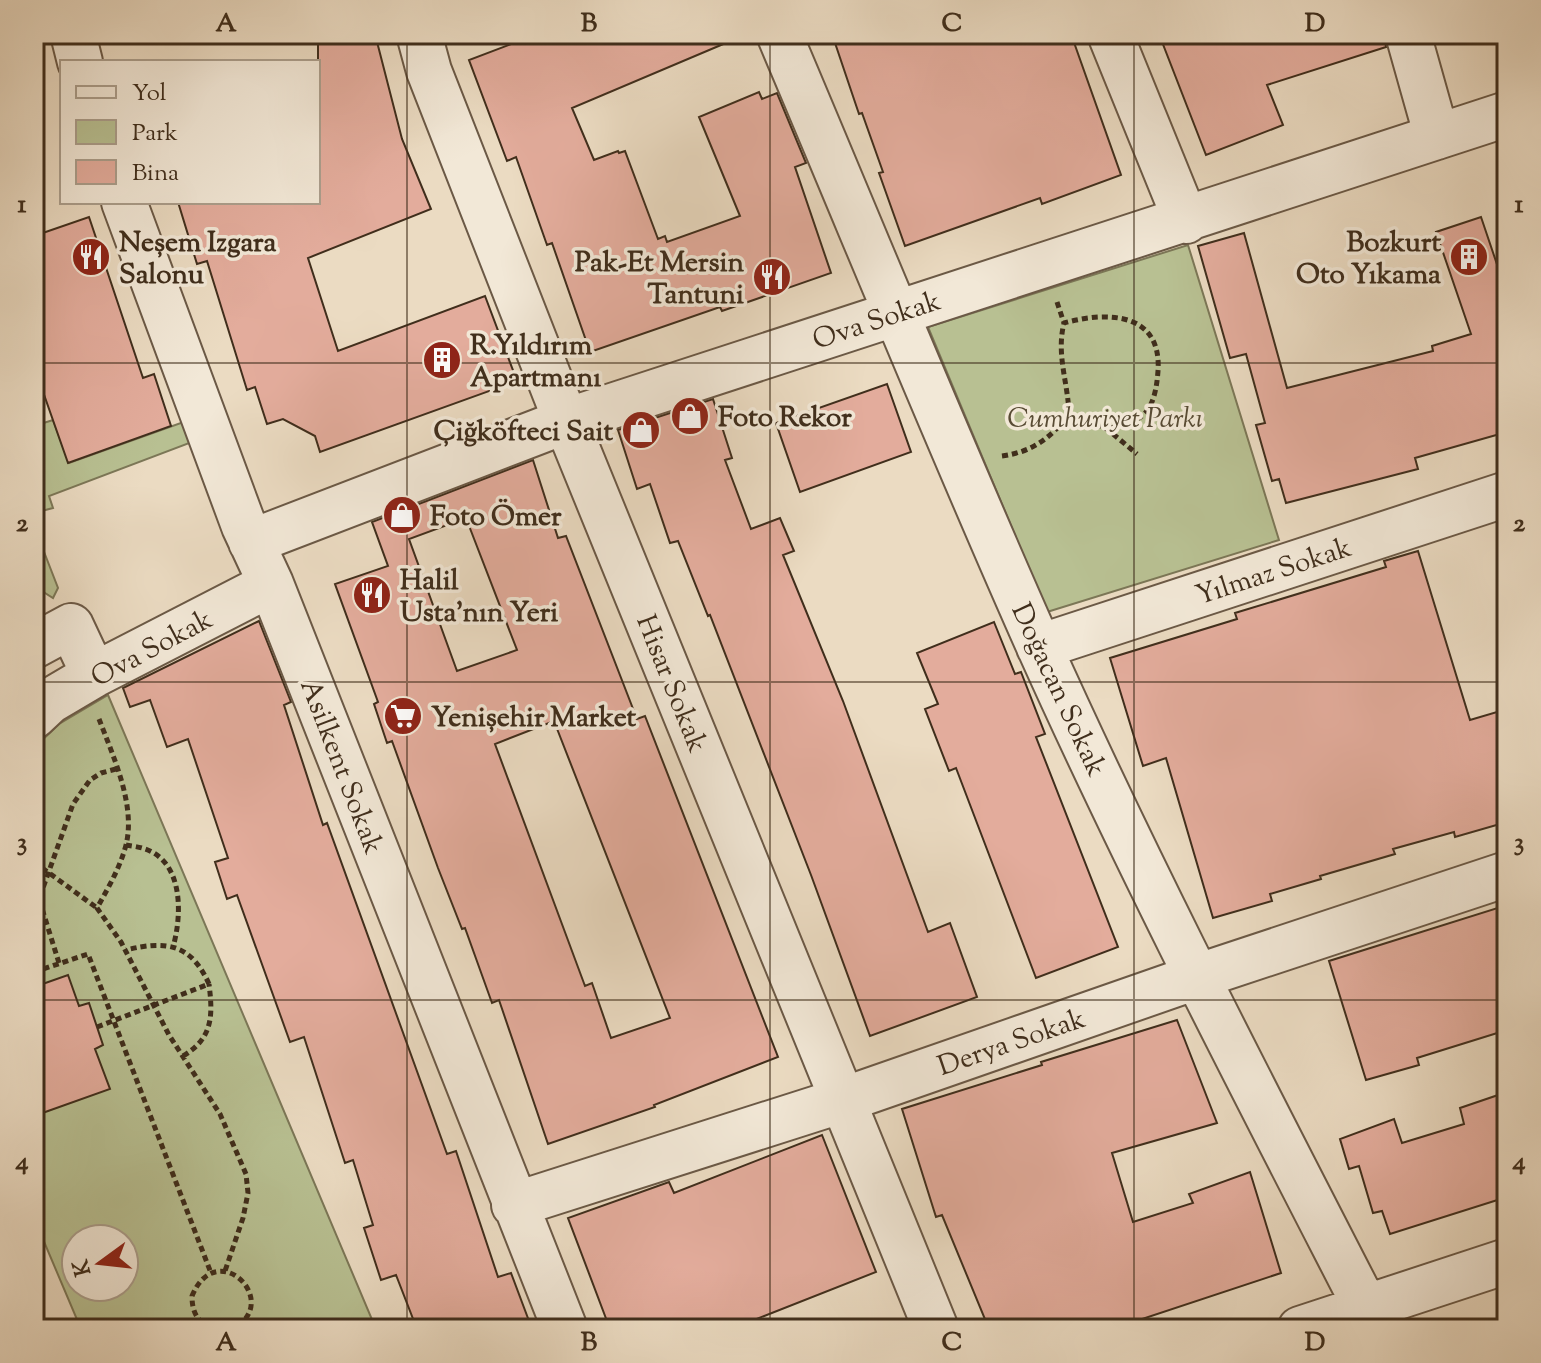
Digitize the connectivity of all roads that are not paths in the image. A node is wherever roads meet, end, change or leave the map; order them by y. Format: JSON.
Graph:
{"nodes":[{"id":1,"x":73,"y":34,"type":"edge"},
{"id":2,"x":419,"y":34,"type":"edge"},
{"id":3,"x":779,"y":34,"type":"edge"},
{"id":4,"x":1110,"y":34,"type":"edge"},
{"id":5,"x":1408,"y":34,"type":"edge"},
{"id":6,"x":80,"y":60,"type":"edge"},
{"id":7,"x":1507,"y":114,"type":"edge"},
{"id":8,"x":1437,"y":137,"type":"junction"},
{"id":9,"x":125,"y":204,"type":"edge"},
{"id":10,"x":1186,"y":221,"type":"junction"},
{"id":11,"x":897,"y":311,"type":"junction"},
{"id":12,"x":566,"y":421,"type":"junction"},
{"id":13,"x":1507,"y":494,"type":"edge"},
{"id":14,"x":251,"y":542,"type":"junction"},
{"id":15,"x":271,"y":584,"type":"junction"},
{"id":16,"x":34,"y":646,"type":"edge"},
{"id":17,"x":1039,"y":647,"type":"junction"},
{"id":18,"x":90,"y":678,"type":"junction"},
{"id":19,"x":34,"y":716,"type":"edge"},
{"id":20,"x":1507,"y":874,"type":"edge"},
{"id":21,"x":1196,"y":977,"type":"junction"},
{"id":22,"x":843,"y":1100,"type":"junction"},
{"id":23,"x":514,"y":1205,"type":"junction"},
{"id":24,"x":1507,"y":1261,"type":"edge"},
{"id":25,"x":1370,"y":1318,"type":"edge"},
{"id":26,"x":565,"y":1329,"type":"edge"},
{"id":27,"x":936,"y":1329,"type":"edge"},
{"id":28,"x":1300,"y":1329,"type":"edge"}],
"edges":[{"from":1,"to":6,"type":"street"},
{"from":2,"to":12,"type":"street","name":"Hisar Sokak"},
{"from":3,"to":11,"type":"street","name":"Doğacan Sokak"},
{"from":4,"to":10,"type":"street"},
{"from":5,"to":8,"type":"street"},
{"from":7,"to":8,"type":"street","name":"Ova Sokak"},
{"from":8,"to":10,"type":"street","name":"Ova Sokak"},
{"from":9,"to":14,"type":"street","name":"Asilkent Sokak"},
{"from":10,"to":11,"type":"street","name":"Ova Sokak"},
{"from":11,"to":12,"type":"street","name":"Ova Sokak"},
{"from":11,"to":17,"type":"street","name":"Doğacan Sokak"},
{"from":12,"to":14,"type":"street","name":"Ova Sokak"},
{"from":12,"to":22,"type":"street","name":"Hisar Sokak"},
{"from":13,"to":17,"type":"street","name":"Yılmaz Sokak"},
{"from":14,"to":15,"type":"street","name":"Asilkent Sokak"},
{"from":15,"to":18,"type":"street","name":"Ova Sokak"},
{"from":15,"to":23,"type":"street","name":"Asilkent Sokak"},
{"from":16,"to":18,"type":"street"},
{"from":17,"to":21,"type":"street","name":"Doğacan Sokak"},
{"from":18,"to":19,"type":"street","name":"Ova Sokak"},
{"from":20,"to":21,"type":"street","name":"Derya Sokak"},
{"from":21,"to":22,"type":"street","name":"Derya Sokak"},
{"from":21,"to":25,"type":"street","name":"Doğacan Sokak"},
{"from":22,"to":23,"type":"street","name":"Derya Sokak"},
{"from":22,"to":27,"type":"street","name":"Hisar Sokak"},
{"from":23,"to":26,"type":"street","name":"Asilkent Sokak"},
{"from":24,"to":25,"type":"street"},
{"from":25,"to":28,"type":"street"}]}
